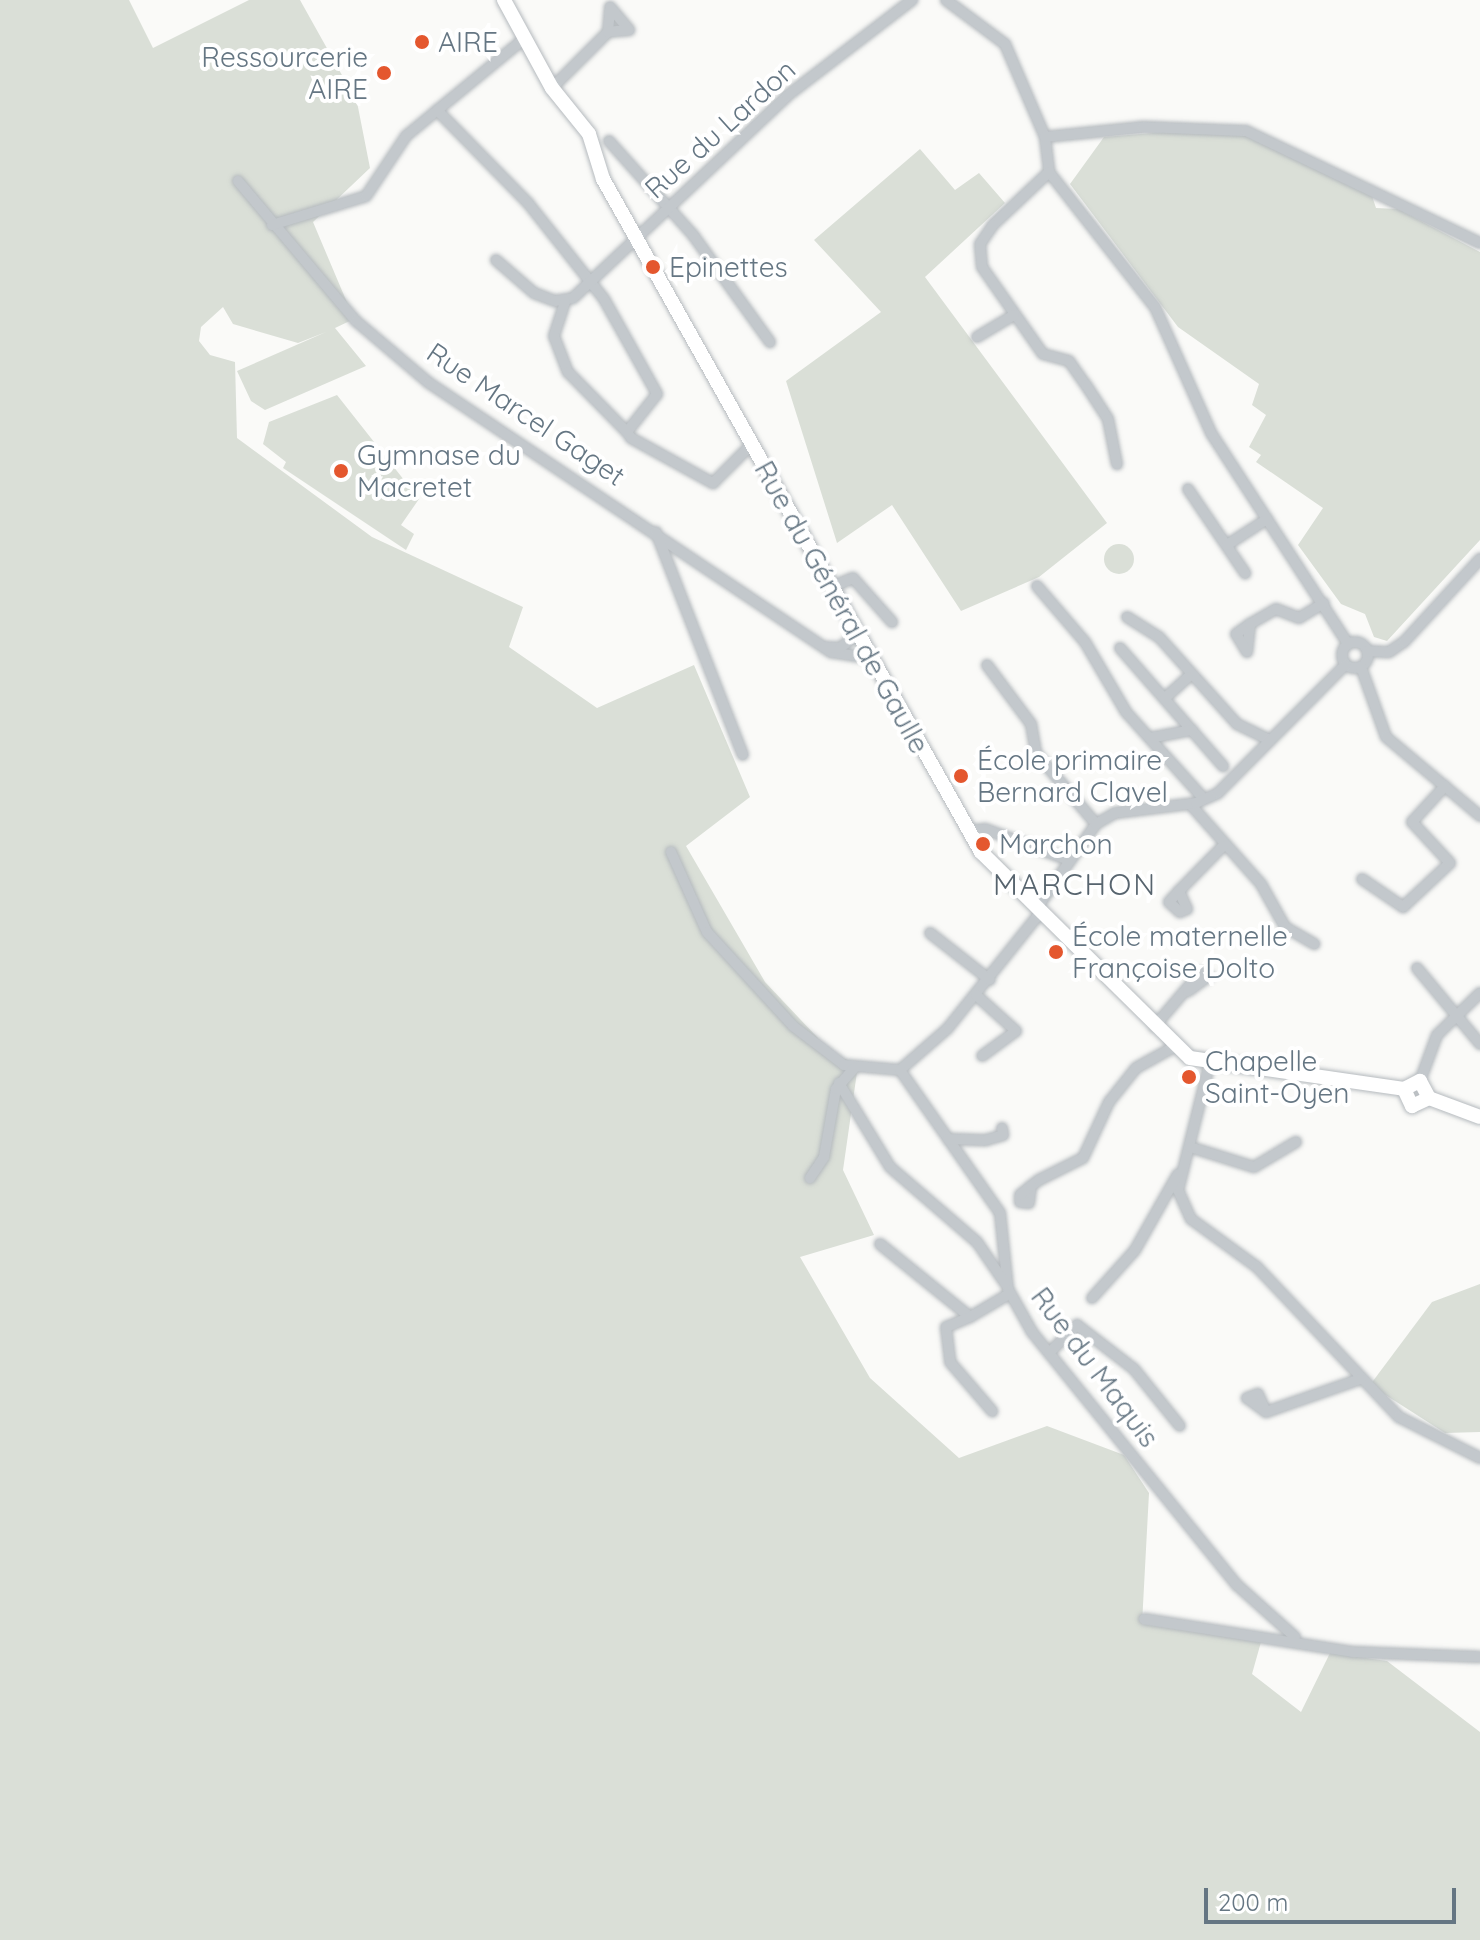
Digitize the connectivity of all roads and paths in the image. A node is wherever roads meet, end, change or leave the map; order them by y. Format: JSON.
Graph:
{"nodes":[{"id":1,"x":504,"y":0,"type":"edge"},
{"id":2,"x":912,"y":0,"type":"edge"},
{"id":3,"x":946,"y":0,"type":"edge"},
{"id":4,"x":608,"y":32,"type":"dead end"},
{"id":5,"x":525,"y":38,"type":"junction"},
{"id":6,"x":552,"y":88,"type":"junction"},
{"id":7,"x":437,"y":110,"type":"junction"},
{"id":8,"x":1045,"y":137,"type":"junction"},
{"id":9,"x":609,"y":141,"type":"dead end"},
{"id":10,"x":1049,"y":172,"type":"junction"},
{"id":11,"x":238,"y":181,"type":"dead end"},
{"id":12,"x":667,"y":208,"type":"junction"},
{"id":13,"x":272,"y":225,"type":"junction"},
{"id":14,"x":636,"y":237,"type":"junction"},
{"id":15,"x":1480,"y":243,"type":"edge"},
{"id":16,"x":496,"y":260,"type":"dead end"},
{"id":17,"x":588,"y":281,"type":"junction"},
{"id":18,"x":565,"y":302,"type":"junction"},
{"id":19,"x":1014,"y":315,"type":"junction"},
{"id":20,"x":977,"y":337,"type":"dead end"},
{"id":21,"x":770,"y":342,"type":"dead end"},
{"id":22,"x":627,"y":432,"type":"junction"},
{"id":23,"x":752,"y":444,"type":"junction"},
{"id":24,"x":1117,"y":464,"type":"dead end"},
{"id":25,"x":1188,"y":489,"type":"dead end"},
{"id":26,"x":1267,"y":519,"type":"junction"},
{"id":27,"x":655,"y":530,"type":"junction"},
{"id":28,"x":1227,"y":545,"type":"junction"},
{"id":29,"x":1480,"y":559,"type":"edge"},
{"id":30,"x":1245,"y":573,"type":"dead end"},
{"id":31,"x":1037,"y":586,"type":"dead end"},
{"id":32,"x":831,"y":587,"type":"junction"},
{"id":33,"x":1324,"y":603,"type":"junction"},
{"id":34,"x":1127,"y":617,"type":"dead end"},
{"id":35,"x":892,"y":622,"type":"dead end"},
{"id":36,"x":1250,"y":624,"type":"dead end"},
{"id":37,"x":857,"y":634,"type":"junction"},
{"id":38,"x":1348,"y":644,"type":"junction"},
{"id":39,"x":823,"y":647,"type":"junction"},
{"id":40,"x":1120,"y":648,"type":"dead end"},
{"id":41,"x":1367,"y":651,"type":"junction"},
{"id":42,"x":870,"y":658,"type":"junction"},
{"id":43,"x":987,"y":665,"type":"dead end"},
{"id":44,"x":1345,"y":665,"type":"junction"},
{"id":45,"x":1361,"y":667,"type":"junction"},
{"id":46,"x":1188,"y":677,"type":"junction"},
{"id":47,"x":1165,"y":698,"type":"junction"},
{"id":48,"x":1192,"y":730,"type":"junction"},
{"id":49,"x":1150,"y":738,"type":"junction"},
{"id":50,"x":1270,"y":740,"type":"junction"},
{"id":51,"x":743,"y":755,"type":"dead end"},
{"id":52,"x":1223,"y":766,"type":"dead end"},
{"id":53,"x":1445,"y":786,"type":"junction"},
{"id":54,"x":1204,"y":799,"type":"junction"},
{"id":55,"x":1190,"y":804,"type":"junction"},
{"id":56,"x":1480,"y":816,"type":"edge"},
{"id":57,"x":1096,"y":824,"type":"junction"},
{"id":58,"x":967,"y":831,"type":"junction"},
{"id":59,"x":1223,"y":846,"type":"junction"},
{"id":60,"x":671,"y":852,"type":"dead end"},
{"id":61,"x":1066,"y":859,"type":"junction"},
{"id":62,"x":1362,"y":879,"type":"dead end"},
{"id":63,"x":1179,"y":891,"type":"dead end"},
{"id":64,"x":1038,"y":911,"type":"junction"},
{"id":65,"x":930,"y":933,"type":"dead end"},
{"id":66,"x":1315,"y":944,"type":"dead end"},
{"id":67,"x":1417,"y":968,"type":"dead end"},
{"id":68,"x":990,"y":980,"type":"junction"},
{"id":69,"x":1188,"y":991,"type":"dead end"},
{"id":70,"x":1480,"y":993,"type":"edge"},
{"id":71,"x":976,"y":995,"type":"junction"},
{"id":72,"x":1456,"y":1013,"type":"junction"},
{"id":73,"x":1154,"y":1027,"type":"junction"},
{"id":74,"x":1480,"y":1044,"type":"edge"},
{"id":75,"x":1174,"y":1047,"type":"junction"},
{"id":76,"x":982,"y":1056,"type":"dead end"},
{"id":77,"x":1209,"y":1066,"type":"junction"},
{"id":78,"x":854,"y":1068,"type":"junction"},
{"id":79,"x":900,"y":1070,"type":"junction"},
{"id":80,"x":1420,"y":1081,"type":"junction"},
{"id":81,"x":839,"y":1083,"type":"junction"},
{"id":82,"x":1404,"y":1089,"type":"junction"},
{"id":83,"x":1429,"y":1098,"type":"junction"},
{"id":84,"x":1480,"y":1117,"type":"edge"},
{"id":85,"x":1002,"y":1128,"type":"dead end"},
{"id":86,"x":948,"y":1139,"type":"junction"},
{"id":87,"x":1296,"y":1142,"type":"dead end"},
{"id":88,"x":1190,"y":1147,"type":"junction"},
{"id":89,"x":1182,"y":1165,"type":"junction"},
{"id":90,"x":810,"y":1178,"type":"dead end"},
{"id":91,"x":1031,"y":1186,"type":"dead end"},
{"id":92,"x":880,"y":1244,"type":"dead end"},
{"id":93,"x":1008,"y":1291,"type":"junction"},
{"id":94,"x":1092,"y":1298,"type":"dead end"},
{"id":95,"x":970,"y":1317,"type":"junction"},
{"id":96,"x":1049,"y":1353,"type":"junction"},
{"id":97,"x":1360,"y":1379,"type":"junction"},
{"id":98,"x":992,"y":1411,"type":"dead end"},
{"id":99,"x":1266,"y":1412,"type":"dead end"},
{"id":100,"x":1180,"y":1426,"type":"dead end"},
{"id":101,"x":1480,"y":1458,"type":"edge"},
{"id":102,"x":1144,"y":1619,"type":"dead end"},
{"id":103,"x":1295,"y":1637,"type":"junction"},
{"id":104,"x":1480,"y":1657,"type":"edge"}],
"edges":[{"from":1,"to":5,"type":"main road","name":"Rue du Général de Gaulle"},
{"from":2,"to":12,"type":"street","name":"Rue du Lardon"},
{"from":3,"to":8,"type":"street"},
{"from":4,"to":6,"type":"street"},
{"from":5,"to":6,"type":"main road","name":"Rue du Général de Gaulle"},
{"from":5,"to":7,"type":"street"},
{"from":6,"to":14,"type":"main road","name":"Rue du Général de Gaulle"},
{"from":7,"to":13,"type":"street"},
{"from":7,"to":17,"type":"street"},
{"from":8,"to":10,"type":"street"},
{"from":8,"to":15,"type":"street"},
{"from":9,"to":12,"type":"street"},
{"from":10,"to":19,"type":"street"},
{"from":10,"to":26,"type":"street"},
{"from":11,"to":13,"type":"street","name":"Rue Marcel Gaget"},
{"from":12,"to":14,"type":"street","name":"Rue du Lardon"},
{"from":12,"to":21,"type":"street"},
{"from":13,"to":27,"type":"street","name":"Rue Marcel Gaget"},
{"from":14,"to":17,"type":"street","name":"Rue du Lardon"},
{"from":14,"to":23,"type":"main road","name":"Rue du Général de Gaulle"},
{"from":16,"to":18,"type":"street"},
{"from":17,"to":18,"type":"street","name":"Rue du Lardon"},
{"from":17,"to":22,"type":"street"},
{"from":18,"to":22,"type":"street"},
{"from":19,"to":20,"type":"street"},
{"from":19,"to":24,"type":"street"},
{"from":22,"to":23,"type":"street"},
{"from":23,"to":32,"type":"main road","name":"Rue du Général de Gaulle"},
{"from":25,"to":28,"type":"street"},
{"from":26,"to":28,"type":"street"},
{"from":26,"to":33,"type":"street"},
{"from":27,"to":39,"type":"street","name":"Rue Marcel Gaget"},
{"from":27,"to":51,"type":"street"},
{"from":28,"to":30,"type":"street"},
{"from":29,"to":41,"type":"street"},
{"from":31,"to":49,"type":"street"},
{"from":32,"to":35,"type":"street"},
{"from":32,"to":37,"type":"main road","name":"Rue du Général de Gaulle"},
{"from":33,"to":36,"type":"street"},
{"from":33,"to":38,"type":"street"},
{"from":34,"to":46,"type":"street"},
{"from":37,"to":39,"type":"street"},
{"from":37,"to":42,"type":"main road","name":"Rue du Général de Gaulle"},
{"from":38,"to":41,"type":"street"},
{"from":38,"to":44,"type":"street"},
{"from":39,"to":42,"type":"street","name":"Rue Marcel Gaget"},
{"from":40,"to":47,"type":"street"},
{"from":41,"to":45,"type":"street"},
{"from":42,"to":58,"type":"main road","name":"Rue du Général de Gaulle"},
{"from":43,"to":57,"type":"street"},
{"from":44,"to":45,"type":"street"},
{"from":44,"to":50,"type":"street"},
{"from":45,"to":53,"type":"street"},
{"from":46,"to":47,"type":"street"},
{"from":46,"to":50,"type":"street"},
{"from":47,"to":48,"type":"street"},
{"from":48,"to":49,"type":"street"},
{"from":48,"to":52,"type":"street"},
{"from":49,"to":54,"type":"street"},
{"from":50,"to":54,"type":"street"},
{"from":53,"to":56,"type":"street"},
{"from":53,"to":62,"type":"street"},
{"from":54,"to":55,"type":"street"},
{"from":55,"to":57,"type":"street"},
{"from":55,"to":59,"type":"street"},
{"from":57,"to":61,"type":"street"},
{"from":58,"to":61,"type":"street"},
{"from":58,"to":64,"type":"main road","name":"Rue du Général de Gaulle"},
{"from":59,"to":63,"type":"street"},
{"from":59,"to":66,"type":"street"},
{"from":60,"to":78,"type":"street"},
{"from":61,"to":64,"type":"street"},
{"from":64,"to":68,"type":"street"},
{"from":64,"to":73,"type":"main road","name":"Rue du Général de Gaulle"},
{"from":65,"to":68,"type":"street"},
{"from":67,"to":72,"type":"street"},
{"from":68,"to":71,"type":"street"},
{"from":69,"to":73,"type":"street"},
{"from":70,"to":72,"type":"street"},
{"from":71,"to":76,"type":"street"},
{"from":71,"to":79,"type":"street"},
{"from":72,"to":74,"type":"street"},
{"from":72,"to":80,"type":"street"},
{"from":73,"to":75,"type":"main road","name":"Rue du Général de Gaulle"},
{"from":75,"to":77,"type":"main road","name":"Rue du Général de Gaulle"},
{"from":75,"to":91,"type":"street"},
{"from":77,"to":82,"type":"main road","name":"Rue du Général de Gaulle"},
{"from":77,"to":88,"type":"street"},
{"from":78,"to":79,"type":"street"},
{"from":78,"to":81,"type":"street"},
{"from":79,"to":86,"type":"street","name":"Rue du Maquis"},
{"from":80,"to":82,"type":"main road"},
{"from":80,"to":83,"type":"main road"},
{"from":81,"to":90,"type":"street"},
{"from":81,"to":93,"type":"street"},
{"from":82,"to":83,"type":"main road","name":"Rue du Général de Gaulle"},
{"from":83,"to":84,"type":"main road"},
{"from":85,"to":86,"type":"street"},
{"from":86,"to":93,"type":"street","name":"Rue du Maquis"},
{"from":87,"to":88,"type":"street"},
{"from":88,"to":89,"type":"street"},
{"from":89,"to":94,"type":"street"},
{"from":89,"to":97,"type":"street"},
{"from":92,"to":95,"type":"street"},
{"from":93,"to":95,"type":"street"},
{"from":93,"to":96,"type":"street","name":"Rue du Maquis"},
{"from":95,"to":98,"type":"street"},
{"from":96,"to":100,"type":"street"},
{"from":96,"to":103,"type":"street","name":"Rue du Maquis"},
{"from":97,"to":99,"type":"street"},
{"from":97,"to":101,"type":"street"},
{"from":102,"to":103,"type":"street"},
{"from":103,"to":104,"type":"street"}]}
